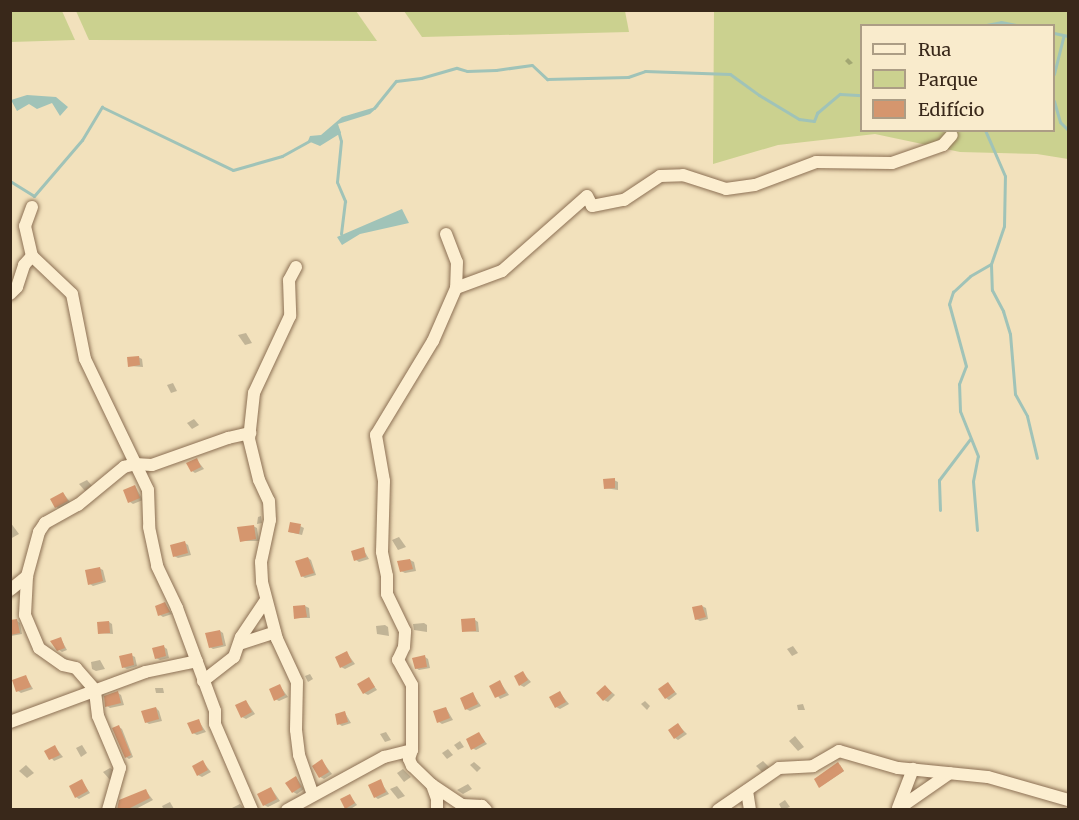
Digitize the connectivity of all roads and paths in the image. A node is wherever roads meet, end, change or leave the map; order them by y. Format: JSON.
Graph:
{"nodes":[{"id":1,"x":952,"y":135,"type":"dead end"},
{"id":2,"x":32,"y":207,"type":"dead end"},
{"id":3,"x":446,"y":234,"type":"dead end"},
{"id":4,"x":32,"y":256,"type":"junction"},
{"id":5,"x":296,"y":267,"type":"dead end"},
{"id":6,"x":456,"y":288,"type":"junction"},
{"id":7,"x":10,"y":294,"type":"edge"},
{"id":8,"x":249,"y":433,"type":"junction"},
{"id":9,"x":135,"y":464,"type":"junction"},
{"id":10,"x":27,"y":576,"type":"junction"},
{"id":11,"x":10,"y":590,"type":"edge"},
{"id":12,"x":266,"y":600,"type":"junction"},
{"id":13,"x":275,"y":632,"type":"junction"},
{"id":14,"x":239,"y":644,"type":"junction"},
{"id":15,"x":196,"y":661,"type":"junction"},
{"id":16,"x":203,"y":681,"type":"junction"},
{"id":17,"x":95,"y":690,"type":"junction"},
{"id":18,"x":10,"y":722,"type":"edge"},
{"id":19,"x":412,"y":750,"type":"junction"},
{"id":20,"x":913,"y":769,"type":"junction"},
{"id":21,"x":950,"y":773,"type":"junction"},
{"id":22,"x":432,"y":785,"type":"junction"},
{"id":23,"x":747,"y":791,"type":"junction"},
{"id":24,"x":313,"y":795,"type":"junction"},
{"id":25,"x":1068,"y":800,"type":"edge"},
{"id":26,"x":897,"y":809,"type":"edge"},
{"id":27,"x":108,"y":810,"type":"edge"},
{"id":28,"x":252,"y":810,"type":"edge"},
{"id":29,"x":287,"y":810,"type":"edge"},
{"id":30,"x":437,"y":810,"type":"edge"},
{"id":31,"x":486,"y":810,"type":"edge"},
{"id":32,"x":718,"y":810,"type":"edge"},
{"id":33,"x":750,"y":810,"type":"edge"}],
"edges":[{"from":1,"to":6,"type":"street"},
{"from":2,"to":4,"type":"street"},
{"from":3,"to":6,"type":"street"},
{"from":4,"to":7,"type":"street"},
{"from":4,"to":9,"type":"street"},
{"from":5,"to":8,"type":"street"},
{"from":6,"to":19,"type":"street"},
{"from":8,"to":9,"type":"street"},
{"from":8,"to":12,"type":"street"},
{"from":9,"to":10,"type":"street"},
{"from":9,"to":15,"type":"street"},
{"from":10,"to":11,"type":"street"},
{"from":10,"to":17,"type":"street"},
{"from":12,"to":13,"type":"street"},
{"from":12,"to":14,"type":"street"},
{"from":13,"to":14,"type":"street"},
{"from":13,"to":24,"type":"street"},
{"from":14,"to":16,"type":"street"},
{"from":15,"to":16,"type":"street"},
{"from":15,"to":17,"type":"street"},
{"from":16,"to":28,"type":"street"},
{"from":17,"to":18,"type":"street"},
{"from":17,"to":27,"type":"street"},
{"from":19,"to":22,"type":"street"},
{"from":19,"to":24,"type":"street"},
{"from":20,"to":21,"type":"street"},
{"from":20,"to":23,"type":"street"},
{"from":20,"to":26,"type":"street"},
{"from":21,"to":25,"type":"street"},
{"from":21,"to":26,"type":"street"},
{"from":22,"to":30,"type":"street"},
{"from":22,"to":31,"type":"street"},
{"from":23,"to":32,"type":"street"},
{"from":23,"to":33,"type":"street"},
{"from":24,"to":29,"type":"street"}]}
